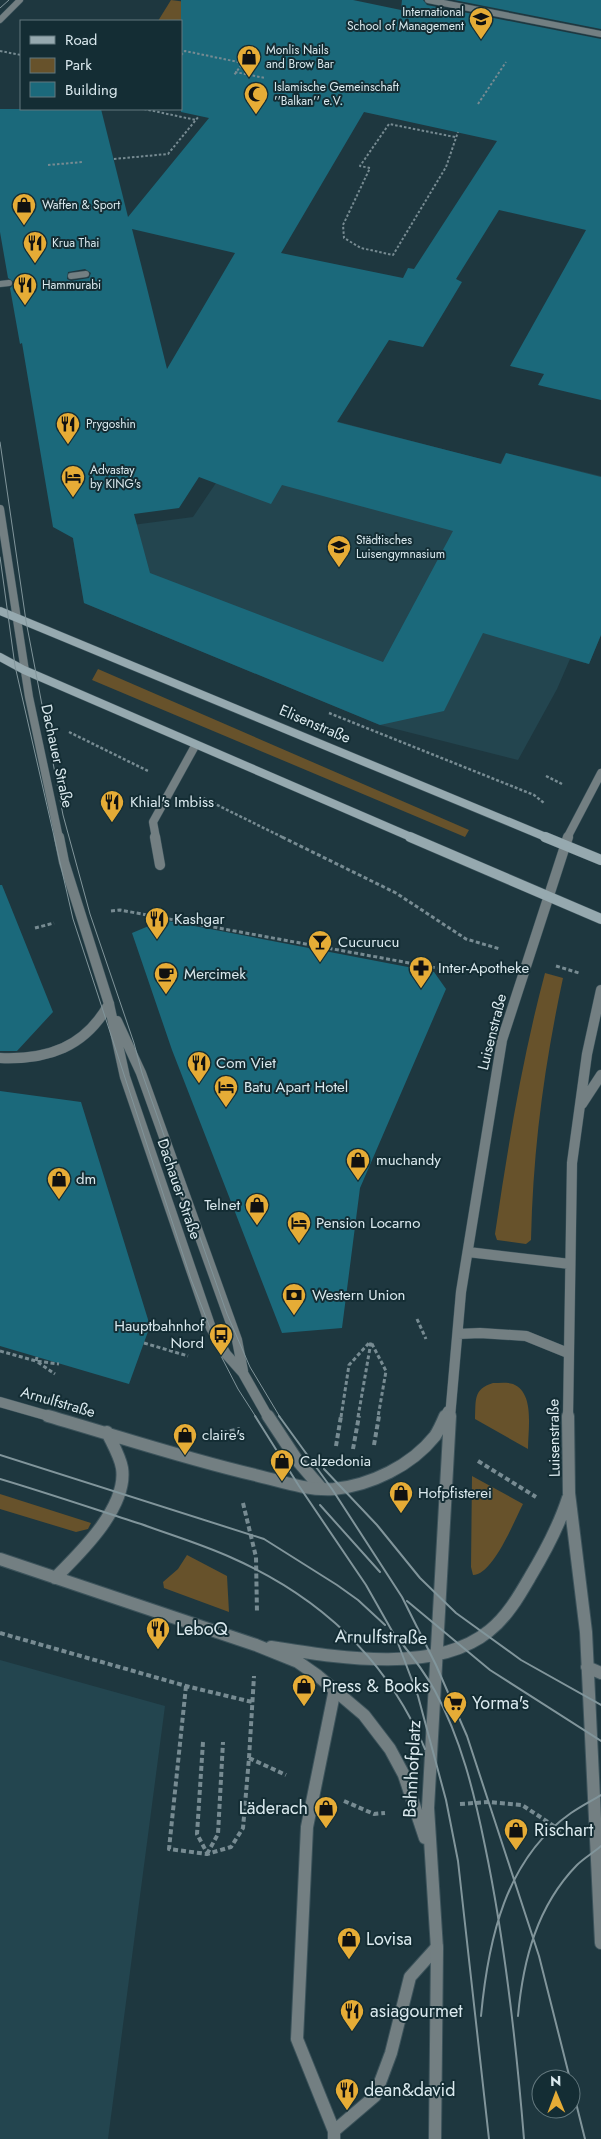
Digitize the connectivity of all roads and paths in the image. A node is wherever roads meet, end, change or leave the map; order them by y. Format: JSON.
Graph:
{"nodes":[{"id":1,"x":20,"y":0,"type":"edge"},
{"id":2,"x":428,"y":0,"type":"edge"},
{"id":3,"x":0,"y":20,"type":"edge"},
{"id":4,"x":601,"y":34,"type":"edge"},
{"id":5,"x":0,"y":51,"type":"edge"},
{"id":6,"x":182,"y":54,"type":"edge"},
{"id":7,"x":20,"y":56,"type":"edge"},
{"id":8,"x":506,"y":62,"type":"dead end"},
{"id":9,"x":265,"y":78,"type":"dead end"},
{"id":10,"x":478,"y":104,"type":"dead end"},
{"id":11,"x":149,"y":110,"type":"edge"},
{"id":12,"x":199,"y":116,"type":"dead end"},
{"id":13,"x":196,"y":120,"type":"junction"},
{"id":14,"x":458,"y":132,"type":"dead end"},
{"id":15,"x":455,"y":137,"type":"junction"},
{"id":16,"x":114,"y":159,"type":"dead end"},
{"id":17,"x":84,"y":162,"type":"dead end"},
{"id":18,"x":48,"y":165,"type":"dead end"},
{"id":19,"x":86,"y":274,"type":"dead end"},
{"id":20,"x":71,"y":276,"type":"dead end"},
{"id":21,"x":9,"y":283,"type":"dead end"},
{"id":22,"x":0,"y":284,"type":"edge"},
{"id":23,"x":0,"y":508,"type":"edge"},
{"id":24,"x":0,"y":611,"type":"edge"},
{"id":25,"x":17,"y":617,"type":"junction"},
{"id":26,"x":0,"y":658,"type":"edge"},
{"id":27,"x":24,"y":670,"type":"junction"},
{"id":28,"x":70,"y":732,"type":"dead end"},
{"id":29,"x":195,"y":746,"type":"junction"},
{"id":30,"x":601,"y":772,"type":"edge"},
{"id":31,"x":174,"y":784,"type":"junction"},
{"id":32,"x":564,"y":844,"type":"junction"},
{"id":33,"x":601,"y":860,"type":"edge"},
{"id":34,"x":160,"y":865,"type":"dead end"},
{"id":35,"x":548,"y":896,"type":"junction"},
{"id":36,"x":120,"y":910,"type":"dead end"},
{"id":37,"x":601,"y":919,"type":"edge"},
{"id":38,"x":528,"y":958,"type":"junction"},
{"id":39,"x":464,"y":973,"type":"dead end"},
{"id":40,"x":583,"y":974,"type":"dead end"},
{"id":41,"x":601,"y":990,"type":"edge"},
{"id":42,"x":109,"y":1004,"type":"junction"},
{"id":43,"x":0,"y":1058,"type":"edge"},
{"id":44,"x":601,"y":1075,"type":"edge"},
{"id":45,"x":580,"y":1106,"type":"junction"},
{"id":46,"x":468,"y":1252,"type":"junction"},
{"id":47,"x":570,"y":1264,"type":"junction"},
{"id":48,"x":458,"y":1334,"type":"junction"},
{"id":49,"x":370,"y":1342,"type":"junction"},
{"id":50,"x":144,"y":1343,"type":"dead end"},
{"id":51,"x":0,"y":1351,"type":"edge"},
{"id":52,"x":568,"y":1353,"type":"junction"},
{"id":53,"x":188,"y":1356,"type":"dead end"},
{"id":54,"x":36,"y":1359,"type":"junction"},
{"id":55,"x":59,"y":1364,"type":"dead end"},
{"id":56,"x":243,"y":1373,"type":"junction"},
{"id":57,"x":55,"y":1374,"type":"dead end"},
{"id":58,"x":452,"y":1401,"type":"junction"},
{"id":59,"x":0,"y":1402,"type":"edge"},
{"id":60,"x":270,"y":1420,"type":"junction"},
{"id":61,"x":107,"y":1432,"type":"junction"},
{"id":62,"x":336,"y":1446,"type":"dead end"},
{"id":63,"x":353,"y":1449,"type":"dead end"},
{"id":64,"x":373,"y":1453,"type":"dead end"},
{"id":65,"x":474,"y":1458,"type":"dead end"},
{"id":66,"x":233,"y":1470,"type":"junction"},
{"id":67,"x":321,"y":1488,"type":"junction"},
{"id":68,"x":524,"y":1489,"type":"dead end"},
{"id":69,"x":569,"y":1493,"type":"junction"},
{"id":70,"x":0,"y":1558,"type":"edge"},
{"id":71,"x":55,"y":1578,"type":"junction"},
{"id":72,"x":0,"y":1633,"type":"edge"},
{"id":73,"x":256,"y":1644,"type":"junction"},
{"id":74,"x":436,"y":1655,"type":"junction"},
{"id":75,"x":588,"y":1667,"type":"junction"},
{"id":76,"x":601,"y":1673,"type":"edge"},
{"id":77,"x":186,"y":1686,"type":"junction"},
{"id":78,"x":335,"y":1689,"type":"junction"},
{"id":79,"x":252,"y":1702,"type":"junction"},
{"id":80,"x":203,"y":1742,"type":"dead end"},
{"id":81,"x":223,"y":1742,"type":"dead end"},
{"id":82,"x":249,"y":1758,"type":"dead end"},
{"id":83,"x":428,"y":1808,"type":"junction"},
{"id":84,"x":428,"y":1847,"type":"junction"},
{"id":85,"x":596,"y":1851,"type":"junction"},
{"id":86,"x":207,"y":1854,"type":"junction"},
{"id":87,"x":601,"y":1943,"type":"edge"},
{"id":88,"x":437,"y":1947,"type":"junction"},
{"id":89,"x":334,"y":2135,"type":"edge"},
{"id":90,"x":435,"y":2139,"type":"edge"}],
"edges":[{"from":1,"to":3,"type":"street"},
{"from":2,"to":4,"type":"street"},
{"from":5,"to":7,"type":"path"},
{"from":6,"to":9,"type":"path"},
{"from":8,"to":10,"type":"path"},
{"from":11,"to":13,"type":"path"},
{"from":12,"to":13,"type":"path"},
{"from":13,"to":16,"type":"path"},
{"from":14,"to":15,"type":"path"},
{"from":15,"to":15,"type":"path"},
{"from":17,"to":18,"type":"path"},
{"from":19,"to":20,"type":"street"},
{"from":21,"to":22,"type":"street"},
{"from":23,"to":25,"type":"street","name":"Dachauer Straße"},
{"from":24,"to":25,"type":"main road","name":"Elisenstraße"},
{"from":25,"to":27,"type":"street","name":"Dachauer Straße"},
{"from":25,"to":32,"type":"main road","name":"Elisenstraße"},
{"from":26,"to":27,"type":"main road"},
{"from":27,"to":29,"type":"main road"},
{"from":27,"to":42,"type":"street","name":"Dachauer Straße"},
{"from":28,"to":31,"type":"path"},
{"from":29,"to":31,"type":"street"},
{"from":29,"to":35,"type":"main road"},
{"from":30,"to":32,"type":"street","name":"Luisenstraße"},
{"from":31,"to":34,"type":"street"},
{"from":31,"to":38,"type":"path"},
{"from":32,"to":33,"type":"main road","name":"Elisenstraße"},
{"from":32,"to":35,"type":"street","name":"Luisenstraße"},
{"from":35,"to":37,"type":"main road"},
{"from":35,"to":38,"type":"street","name":"Luisenstraße"},
{"from":36,"to":39,"type":"path"},
{"from":38,"to":40,"type":"path"},
{"from":38,"to":46,"type":"street","name":"Luisenstraße"},
{"from":41,"to":45,"type":"street","name":"Luisenstraße"},
{"from":42,"to":43,"type":"street"},
{"from":42,"to":56,"type":"street","name":"Dachauer Straße"},
{"from":42,"to":56,"type":"street","name":"Dachauer Straße"},
{"from":44,"to":45,"type":"street","name":"Luisenstraße"},
{"from":45,"to":47,"type":"street","name":"Luisenstraße"},
{"from":46,"to":47,"type":"street"},
{"from":46,"to":48,"type":"street","name":"Luisenstraße"},
{"from":47,"to":52,"type":"street","name":"Luisenstraße"},
{"from":48,"to":52,"type":"street"},
{"from":48,"to":58,"type":"street","name":"Luisenstraße"},
{"from":49,"to":62,"type":"path"},
{"from":49,"to":63,"type":"path"},
{"from":49,"to":64,"type":"path"},
{"from":50,"to":53,"type":"path"},
{"from":51,"to":54,"type":"path"},
{"from":52,"to":69,"type":"street","name":"Luisenstraße"},
{"from":54,"to":55,"type":"path"},
{"from":54,"to":57,"type":"path"},
{"from":56,"to":60,"type":"street","name":"Dachauer Straße"},
{"from":58,"to":67,"type":"street","name":"Arnulfstraße"},
{"from":58,"to":74,"type":"street","name":"Bahnhofplatz"},
{"from":59,"to":61,"type":"street","name":"Arnulfstraße"},
{"from":60,"to":66,"type":"path"},
{"from":60,"to":67,"type":"street","name":"Dachauer Straße"},
{"from":61,"to":66,"type":"street","name":"Arnulfstraße"},
{"from":61,"to":71,"type":"street","name":"Arnulfstraße"},
{"from":65,"to":68,"type":"path"},
{"from":66,"to":67,"type":"street","name":"Arnulfstraße"},
{"from":66,"to":73,"type":"path"},
{"from":69,"to":74,"type":"street","name":"Arnulfstraße"},
{"from":69,"to":75,"type":"street"},
{"from":70,"to":71,"type":"street","name":"Arnulfstraße"},
{"from":71,"to":73,"type":"street","name":"Arnulfstraße"},
{"from":72,"to":77,"type":"path"},
{"from":73,"to":74,"type":"street","name":"Arnulfstraße"},
{"from":73,"to":78,"type":"street","name":"Arnulfstraße"},
{"from":73,"to":79,"type":"path"},
{"from":74,"to":83,"type":"street","name":"Bahnhofplatz"},
{"from":75,"to":76,"type":"street"},
{"from":75,"to":85,"type":"street"},
{"from":77,"to":79,"type":"path"},
{"from":77,"to":86,"type":"path"},
{"from":78,"to":84,"type":"street","name":"Arnulfstraße"},
{"from":78,"to":89,"type":"street"},
{"from":79,"to":82,"type":"path"},
{"from":80,"to":86,"type":"path"},
{"from":81,"to":86,"type":"path"},
{"from":83,"to":84,"type":"street","name":"Bahnhofplatz"},
{"from":83,"to":85,"type":"path"},
{"from":84,"to":88,"type":"street","name":"Bahnhofplatz"},
{"from":85,"to":87,"type":"street"},
{"from":88,"to":89,"type":"street"},
{"from":88,"to":90,"type":"street","name":"Bahnhofplatz"}]}
